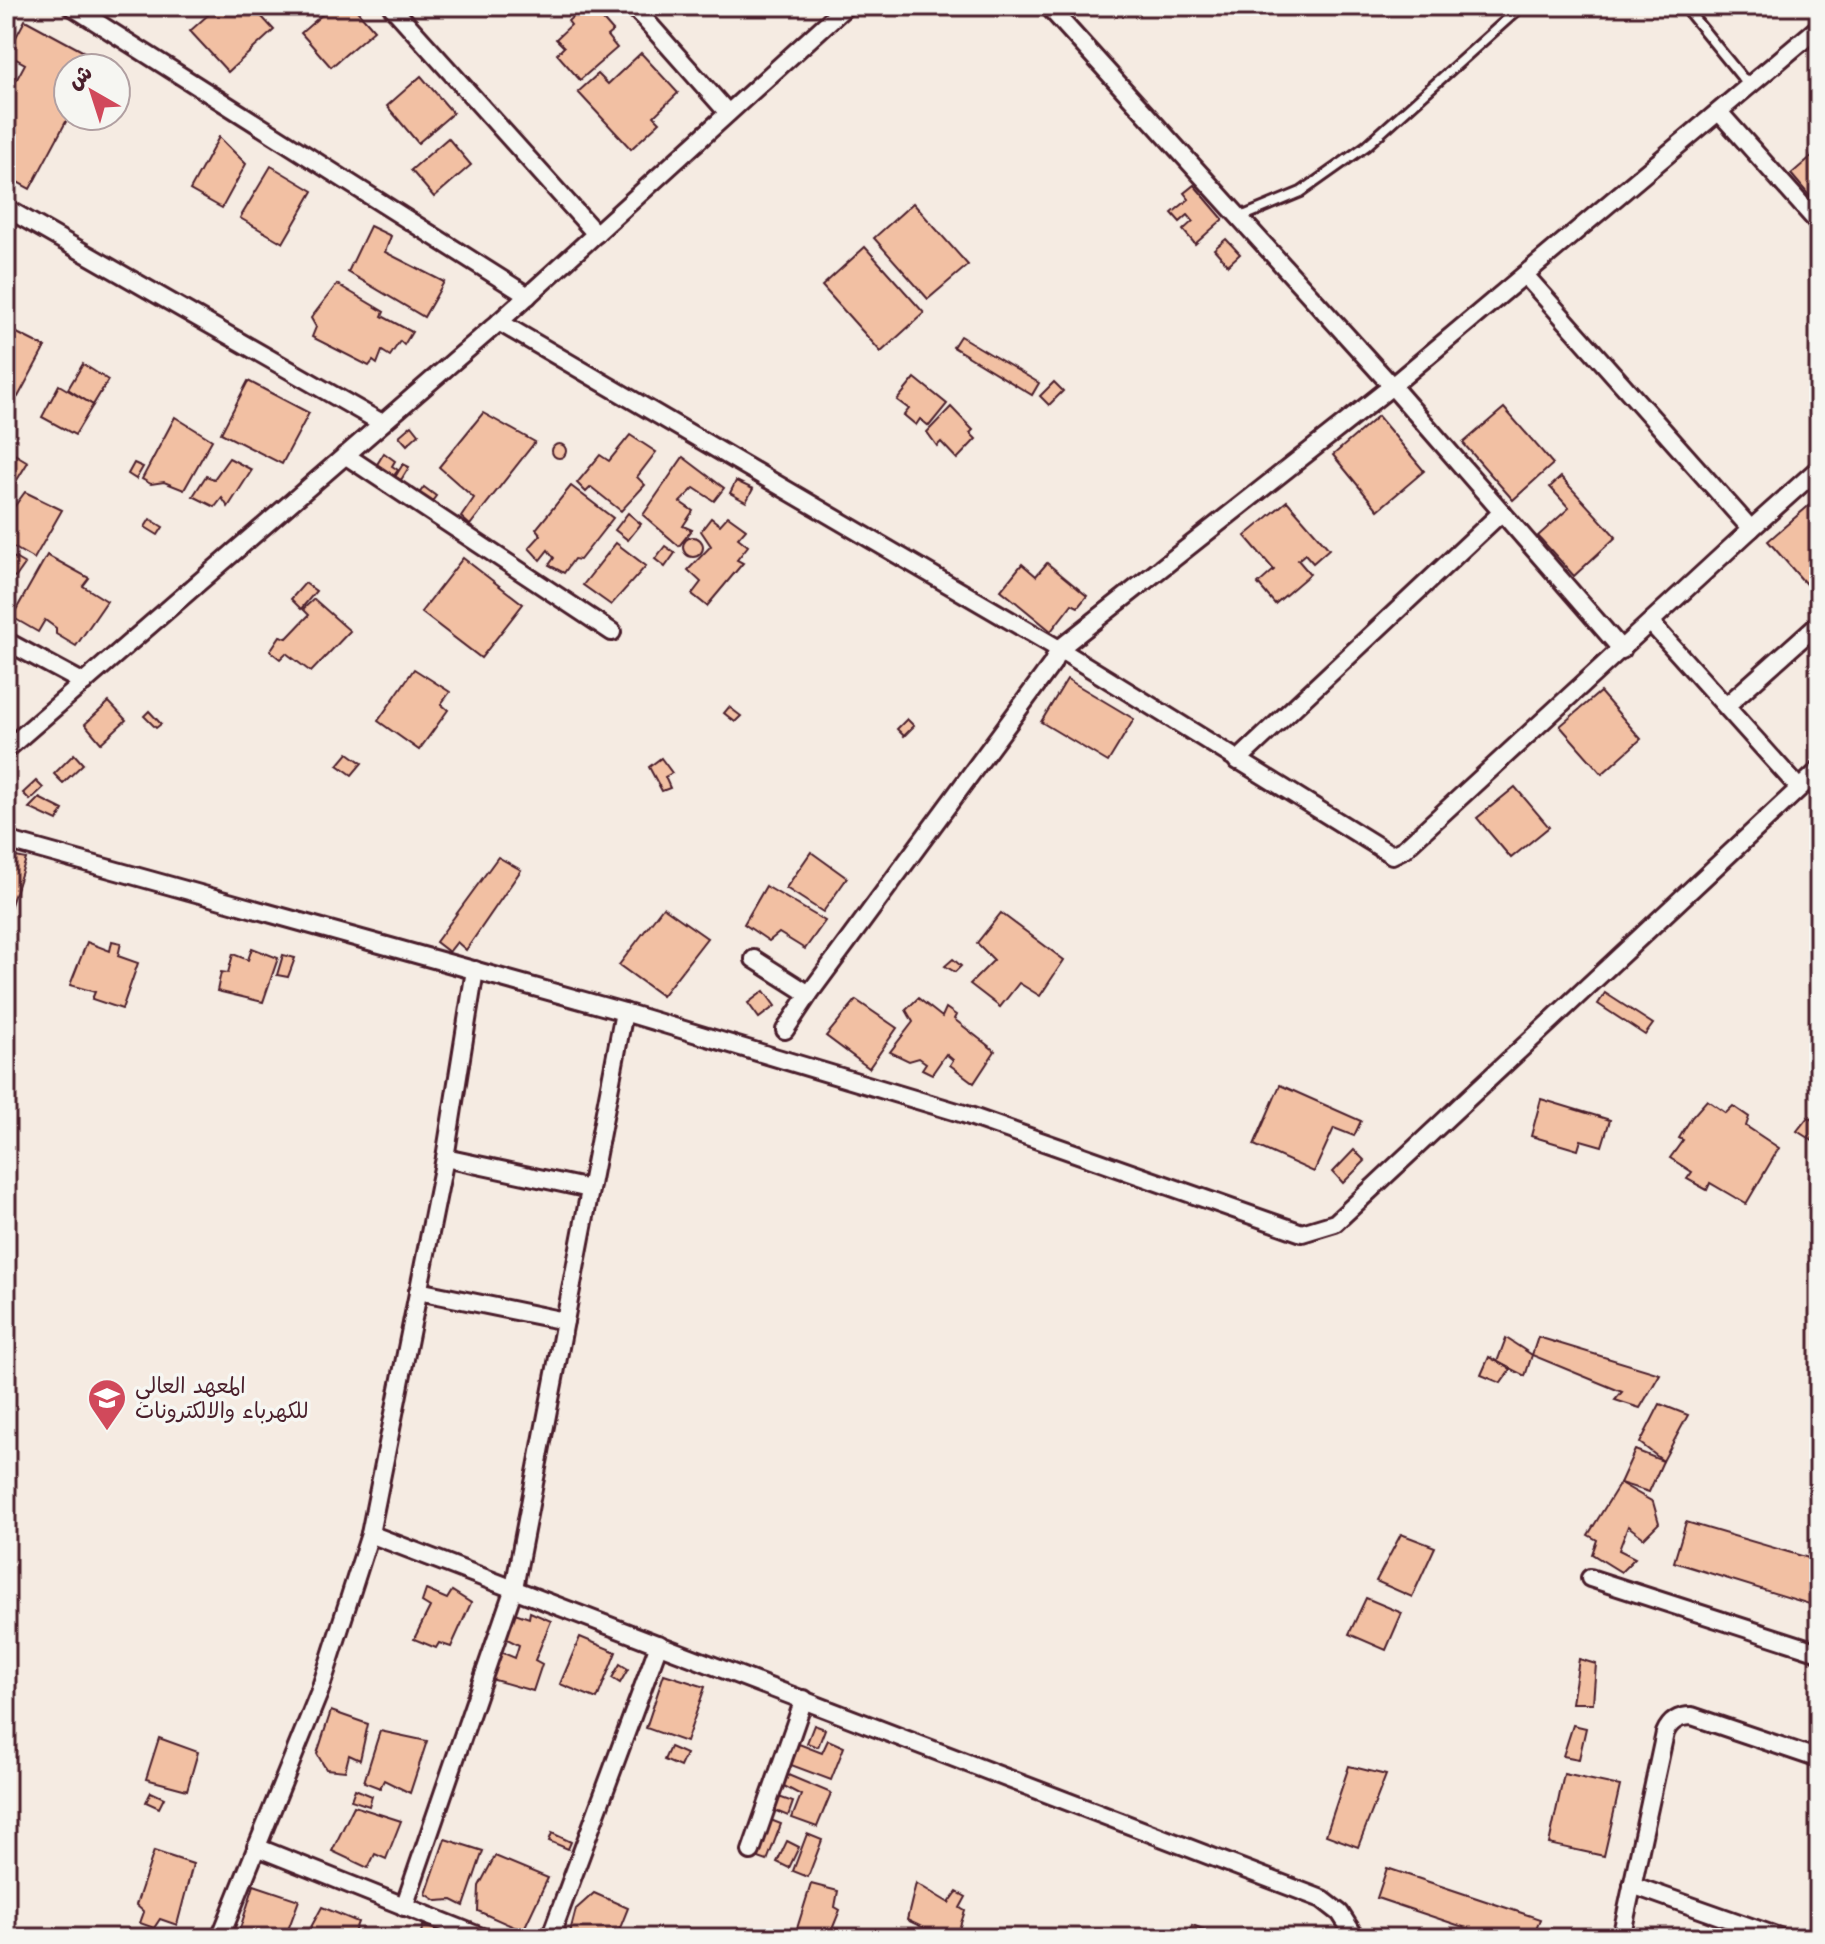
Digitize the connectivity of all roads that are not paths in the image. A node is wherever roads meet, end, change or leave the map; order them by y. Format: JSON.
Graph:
{"nodes":[{"id":1,"x":71,"y":6,"type":"edge"},
{"id":2,"x":391,"y":6,"type":"edge"},
{"id":3,"x":633,"y":6,"type":"edge"},
{"id":4,"x":846,"y":6,"type":"edge"},
{"id":5,"x":1048,"y":6,"type":"edge"},
{"id":6,"x":1522,"y":6,"type":"edge"},
{"id":7,"x":1684,"y":6,"type":"edge"},
{"id":8,"x":1819,"y":27,"type":"edge"},
{"id":9,"x":1749,"y":86,"type":"junction"},
{"id":10,"x":1719,"y":112,"type":"junction"},
{"id":11,"x":728,"y":113,"type":"junction"},
{"id":12,"x":6,"y":208,"type":"edge"},
{"id":13,"x":1240,"y":218,"type":"junction"},
{"id":14,"x":1819,"y":224,"type":"edge"},
{"id":15,"x":596,"y":234,"type":"junction"},
{"id":16,"x":1525,"y":275,"type":"junction"},
{"id":17,"x":528,"y":296,"type":"junction"},
{"id":18,"x":499,"y":322,"type":"junction"},
{"id":19,"x":1392,"y":386,"type":"junction"},
{"id":20,"x":382,"y":423,"type":"junction"},
{"id":21,"x":345,"y":455,"type":"junction"},
{"id":22,"x":1819,"y":468,"type":"edge"},
{"id":23,"x":1502,"y":512,"type":"junction"},
{"id":24,"x":1751,"y":529,"type":"junction"},
{"id":25,"x":1651,"y":623,"type":"junction"},
{"id":26,"x":1819,"y":623,"type":"edge"},
{"id":27,"x":612,"y":632,"type":"dead end"},
{"id":28,"x":6,"y":641,"type":"edge"},
{"id":29,"x":1059,"y":649,"type":"junction"},
{"id":30,"x":1622,"y":650,"type":"junction"},
{"id":31,"x":84,"y":683,"type":"junction"},
{"id":32,"x":1726,"y":706,"type":"junction"},
{"id":33,"x":6,"y":750,"type":"edge"},
{"id":34,"x":1237,"y":761,"type":"junction"},
{"id":35,"x":1819,"y":770,"type":"edge"},
{"id":36,"x":1799,"y":788,"type":"junction"},
{"id":37,"x":6,"y":840,"type":"edge"},
{"id":38,"x":754,"y":959,"type":"dead end"},
{"id":39,"x":475,"y":970,"type":"junction"},
{"id":40,"x":809,"y":994,"type":"junction"},
{"id":41,"x":624,"y":1012,"type":"junction"},
{"id":42,"x":785,"y":1030,"type":"dead end"},
{"id":43,"x":445,"y":1158,"type":"junction"},
{"id":44,"x":590,"y":1189,"type":"junction"},
{"id":45,"x":418,"y":1291,"type":"junction"},
{"id":46,"x":565,"y":1321,"type":"junction"},
{"id":47,"x":370,"y":1534,"type":"junction"},
{"id":48,"x":1590,"y":1578,"type":"dead end"},
{"id":49,"x":514,"y":1588,"type":"junction"},
{"id":50,"x":659,"y":1644,"type":"junction"},
{"id":51,"x":1819,"y":1652,"type":"edge"},
{"id":52,"x":804,"y":1699,"type":"junction"},
{"id":53,"x":1819,"y":1759,"type":"edge"},
{"id":54,"x":256,"y":1847,"type":"junction"},
{"id":55,"x":751,"y":1851,"type":"dead end"},
{"id":56,"x":1632,"y":1885,"type":"junction"},
{"id":57,"x":404,"y":1907,"type":"junction"},
{"id":58,"x":220,"y":1938,"type":"edge"},
{"id":59,"x":484,"y":1938,"type":"edge"},
{"id":60,"x":550,"y":1938,"type":"edge"},
{"id":61,"x":1356,"y":1938,"type":"edge"},
{"id":62,"x":1621,"y":1938,"type":"edge"},
{"id":63,"x":1782,"y":1938,"type":"edge"}],
"edges":[{"from":1,"to":17,"type":"street"},
{"from":2,"to":15,"type":"street"},
{"from":3,"to":11,"type":"street"},
{"from":4,"to":11,"type":"street"},
{"from":5,"to":13,"type":"street"},
{"from":6,"to":13,"type":"lane"},
{"from":7,"to":9,"type":"lane"},
{"from":8,"to":9,"type":"street"},
{"from":9,"to":10,"type":"street"},
{"from":10,"to":14,"type":"street"},
{"from":10,"to":16,"type":"street"},
{"from":11,"to":15,"type":"street"},
{"from":12,"to":20,"type":"street"},
{"from":13,"to":19,"type":"street"},
{"from":15,"to":17,"type":"street"},
{"from":16,"to":19,"type":"street"},
{"from":16,"to":24,"type":"street"},
{"from":17,"to":18,"type":"street"},
{"from":18,"to":20,"type":"street"},
{"from":18,"to":29,"type":"street"},
{"from":19,"to":23,"type":"street"},
{"from":19,"to":29,"type":"street"},
{"from":20,"to":21,"type":"street"},
{"from":21,"to":27,"type":"street"},
{"from":21,"to":31,"type":"street"},
{"from":22,"to":24,"type":"street"},
{"from":23,"to":30,"type":"street"},
{"from":23,"to":34,"type":"street"},
{"from":24,"to":25,"type":"street"},
{"from":25,"to":30,"type":"street"},
{"from":25,"to":32,"type":"street"},
{"from":26,"to":32,"type":"street"},
{"from":28,"to":31,"type":"street"},
{"from":29,"to":34,"type":"street"},
{"from":29,"to":40,"type":"street"},
{"from":30,"to":34,"type":"street"},
{"from":31,"to":33,"type":"street"},
{"from":32,"to":36,"type":"street"},
{"from":35,"to":36,"type":"street"},
{"from":36,"to":41,"type":"street"},
{"from":37,"to":39,"type":"street"},
{"from":38,"to":40,"type":"street"},
{"from":39,"to":41,"type":"street"},
{"from":39,"to":43,"type":"street"},
{"from":40,"to":42,"type":"street"},
{"from":41,"to":44,"type":"street"},
{"from":43,"to":44,"type":"street"},
{"from":43,"to":45,"type":"street"},
{"from":44,"to":46,"type":"street"},
{"from":45,"to":46,"type":"street"},
{"from":45,"to":47,"type":"street"},
{"from":46,"to":49,"type":"street"},
{"from":47,"to":49,"type":"street"},
{"from":47,"to":54,"type":"street"},
{"from":48,"to":51,"type":"street"},
{"from":49,"to":50,"type":"street"},
{"from":49,"to":57,"type":"street"},
{"from":50,"to":52,"type":"street"},
{"from":50,"to":60,"type":"street"},
{"from":52,"to":55,"type":"street"},
{"from":52,"to":61,"type":"street"},
{"from":53,"to":56,"type":"street"},
{"from":54,"to":57,"type":"street"},
{"from":54,"to":58,"type":"street"},
{"from":56,"to":62,"type":"street"},
{"from":56,"to":63,"type":"street"},
{"from":57,"to":59,"type":"street"}]}
